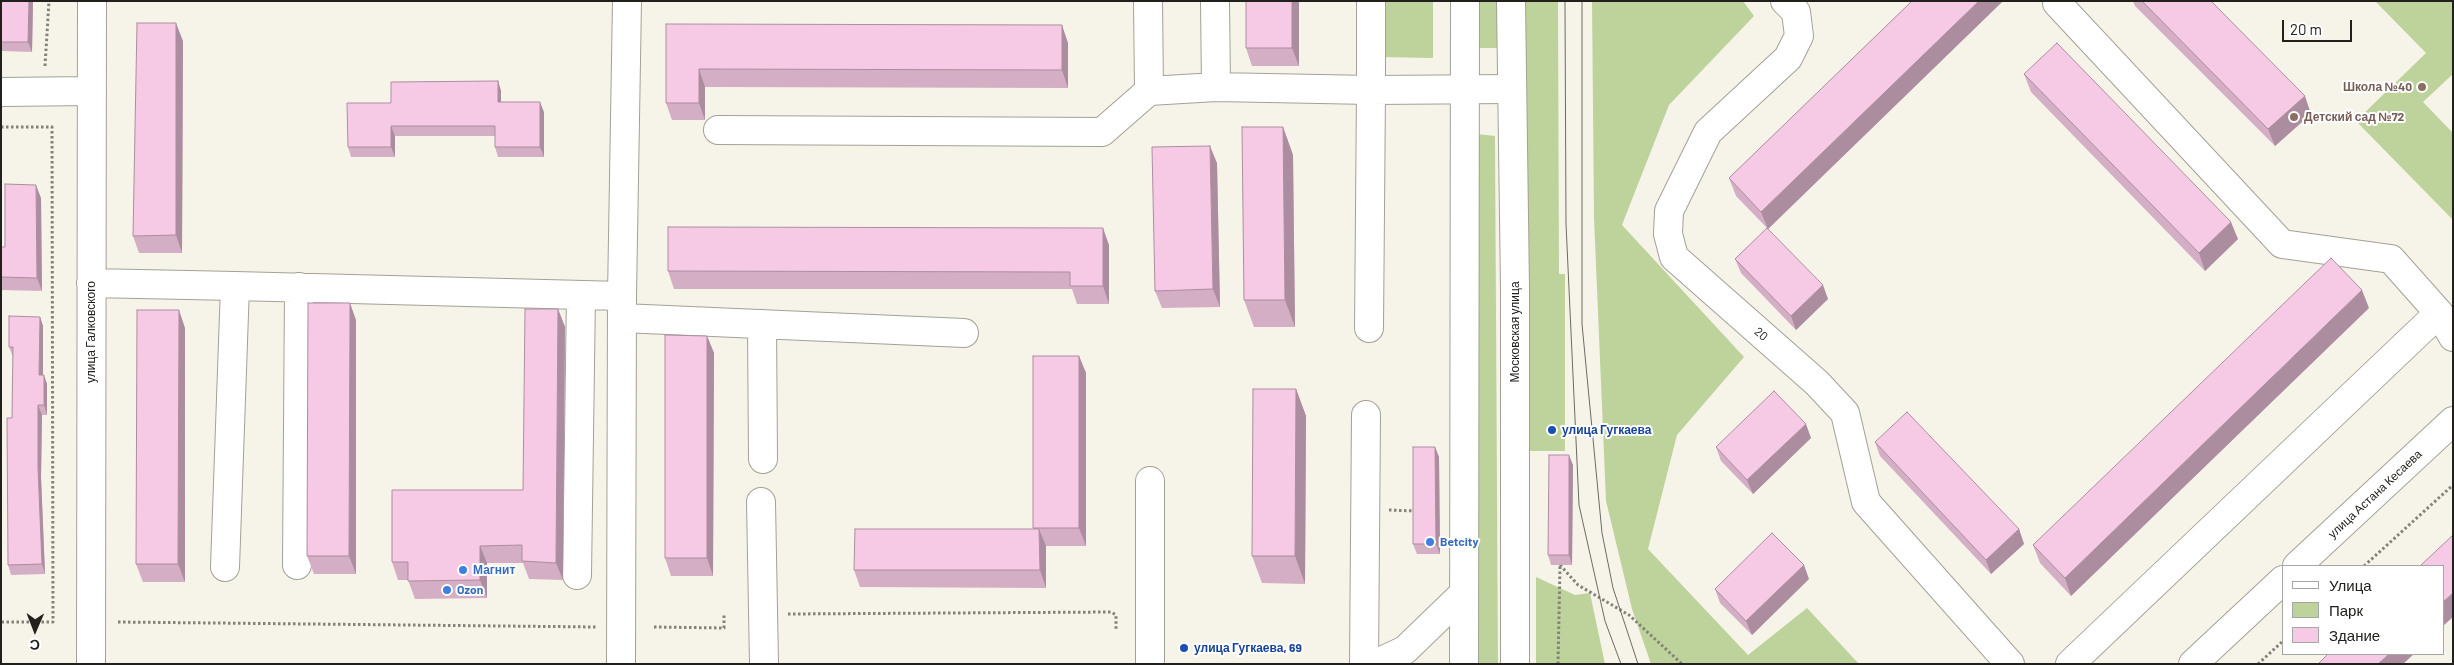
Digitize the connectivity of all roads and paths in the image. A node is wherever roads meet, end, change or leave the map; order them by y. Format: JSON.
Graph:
{"nodes":[{"id":1,"x":49,"y":1,"type":"edge"},
{"id":2,"x":92,"y":1,"type":"edge"},
{"id":3,"x":627,"y":1,"type":"edge"},
{"id":4,"x":1148,"y":1,"type":"edge"},
{"id":5,"x":1215,"y":1,"type":"edge"},
{"id":6,"x":1371,"y":1,"type":"edge"},
{"id":7,"x":1465,"y":1,"type":"edge"},
{"id":8,"x":1511,"y":1,"type":"edge"},
{"id":9,"x":1786,"y":1,"type":"edge"},
{"id":10,"x":2057,"y":2,"type":"edge"},
{"id":11,"x":45,"y":74,"type":"dead end"},
{"id":12,"x":1216,"y":87,"type":"junction"},
{"id":13,"x":1511,"y":88,"type":"junction"},
{"id":14,"x":1465,"y":89,"type":"junction"},
{"id":15,"x":92,"y":90,"type":"junction"},
{"id":16,"x":1371,"y":90,"type":"junction"},
{"id":17,"x":1149,"y":91,"type":"junction"},
{"id":18,"x":1,"y":92,"type":"edge"},
{"id":19,"x":1,"y":127,"type":"edge"},
{"id":20,"x":718,"y":130,"type":"dead end"},
{"id":21,"x":91,"y":283,"type":"junction"},
{"id":22,"x":235,"y":286,"type":"junction"},
{"id":23,"x":299,"y":288,"type":"junction"},
{"id":24,"x":581,"y":295,"type":"junction"},
{"id":25,"x":622,"y":307,"type":"junction"},
{"id":26,"x":2439,"y":313,"type":"junction"},
{"id":27,"x":762,"y":324,"type":"junction"},
{"id":28,"x":1369,"y":328,"type":"dead end"},
{"id":29,"x":964,"y":333,"type":"dead end"},
{"id":30,"x":2453,"y":337,"type":"edge"},
{"id":31,"x":1366,"y":415,"type":"dead end"},
{"id":32,"x":2453,"y":421,"type":"edge"},
{"id":33,"x":763,"y":459,"type":"dead end"},
{"id":34,"x":1150,"y":481,"type":"dead end"},
{"id":35,"x":2453,"y":484,"type":"edge"},
{"id":36,"x":761,"y":502,"type":"dead end"},
{"id":37,"x":297,"y":565,"type":"dead end"},
{"id":38,"x":2299,"y":565,"type":"edge"},
{"id":39,"x":2365,"y":565,"type":"edge"},
{"id":40,"x":225,"y":567,"type":"dead end"},
{"id":41,"x":577,"y":575,"type":"dead end"},
{"id":42,"x":2282,"y":581,"type":"edge"},
{"id":43,"x":1462,"y":595,"type":"junction"},
{"id":44,"x":724,"y":613,"type":"dead end"},
{"id":45,"x":784,"y":614,"type":"dead end"},
{"id":46,"x":1,"y":622,"type":"edge"},
{"id":47,"x":118,"y":622,"type":"dead end"},
{"id":48,"x":601,"y":627,"type":"dead end"},
{"id":49,"x":654,"y":627,"type":"dead end"},
{"id":50,"x":1116,"y":630,"type":"dead end"},
{"id":51,"x":2282,"y":642,"type":"edge"},
{"id":52,"x":91,"y":664,"type":"edge"},
{"id":53,"x":621,"y":664,"type":"edge"},
{"id":54,"x":764,"y":664,"type":"edge"},
{"id":55,"x":1150,"y":664,"type":"edge"},
{"id":56,"x":1364,"y":664,"type":"edge"},
{"id":57,"x":1374,"y":664,"type":"edge"},
{"id":58,"x":1464,"y":664,"type":"edge"},
{"id":59,"x":1515,"y":664,"type":"edge"},
{"id":60,"x":1558,"y":664,"type":"edge"},
{"id":61,"x":1682,"y":664,"type":"edge"},
{"id":62,"x":2010,"y":664,"type":"edge"},
{"id":63,"x":2070,"y":664,"type":"edge"},
{"id":64,"x":2193,"y":664,"type":"edge"},
{"id":65,"x":2258,"y":664,"type":"edge"}],
"edges":[{"from":1,"to":11,"type":"path"},
{"from":2,"to":15,"type":"main road","name":"улица Галковского"},
{"from":3,"to":25,"type":"main road"},
{"from":4,"to":17,"type":"main road"},
{"from":5,"to":12,"type":"main road"},
{"from":6,"to":16,"type":"main road"},
{"from":7,"to":14,"type":"main road"},
{"from":8,"to":13,"type":"main road","name":"Московская улица"},
{"from":9,"to":62,"type":"main road","name":"20"},
{"from":10,"to":26,"type":"main road"},
{"from":12,"to":16,"type":"main road"},
{"from":12,"to":17,"type":"main road"},
{"from":13,"to":14,"type":"main road"},
{"from":13,"to":59,"type":"main road","name":"Московская улица"},
{"from":14,"to":16,"type":"main road"},
{"from":14,"to":43,"type":"main road"},
{"from":15,"to":18,"type":"main road"},
{"from":15,"to":21,"type":"main road","name":"улица Галковского"},
{"from":16,"to":28,"type":"main road"},
{"from":17,"to":20,"type":"main road"},
{"from":19,"to":46,"type":"path"},
{"from":21,"to":22,"type":"main road"},
{"from":21,"to":52,"type":"main road","name":"улица Галковского"},
{"from":22,"to":23,"type":"main road"},
{"from":22,"to":40,"type":"main road"},
{"from":23,"to":24,"type":"main road"},
{"from":23,"to":37,"type":"main road"},
{"from":24,"to":25,"type":"main road"},
{"from":24,"to":41,"type":"main road"},
{"from":25,"to":27,"type":"main road"},
{"from":25,"to":53,"type":"main road"},
{"from":26,"to":30,"type":"main road"},
{"from":26,"to":63,"type":"main road"},
{"from":27,"to":29,"type":"main road"},
{"from":27,"to":33,"type":"main road"},
{"from":31,"to":56,"type":"main road"},
{"from":32,"to":38,"type":"main road","name":"улица Астана Кесаева"},
{"from":34,"to":55,"type":"main road"},
{"from":35,"to":39,"type":"path"},
{"from":36,"to":54,"type":"main road"},
{"from":42,"to":64,"type":"main road"},
{"from":43,"to":57,"type":"main road"},
{"from":43,"to":58,"type":"main road"},
{"from":44,"to":49,"type":"path"},
{"from":45,"to":50,"type":"path"},
{"from":47,"to":48,"type":"path"},
{"from":51,"to":65,"type":"path"},
{"from":60,"to":61,"type":"path"}]}
